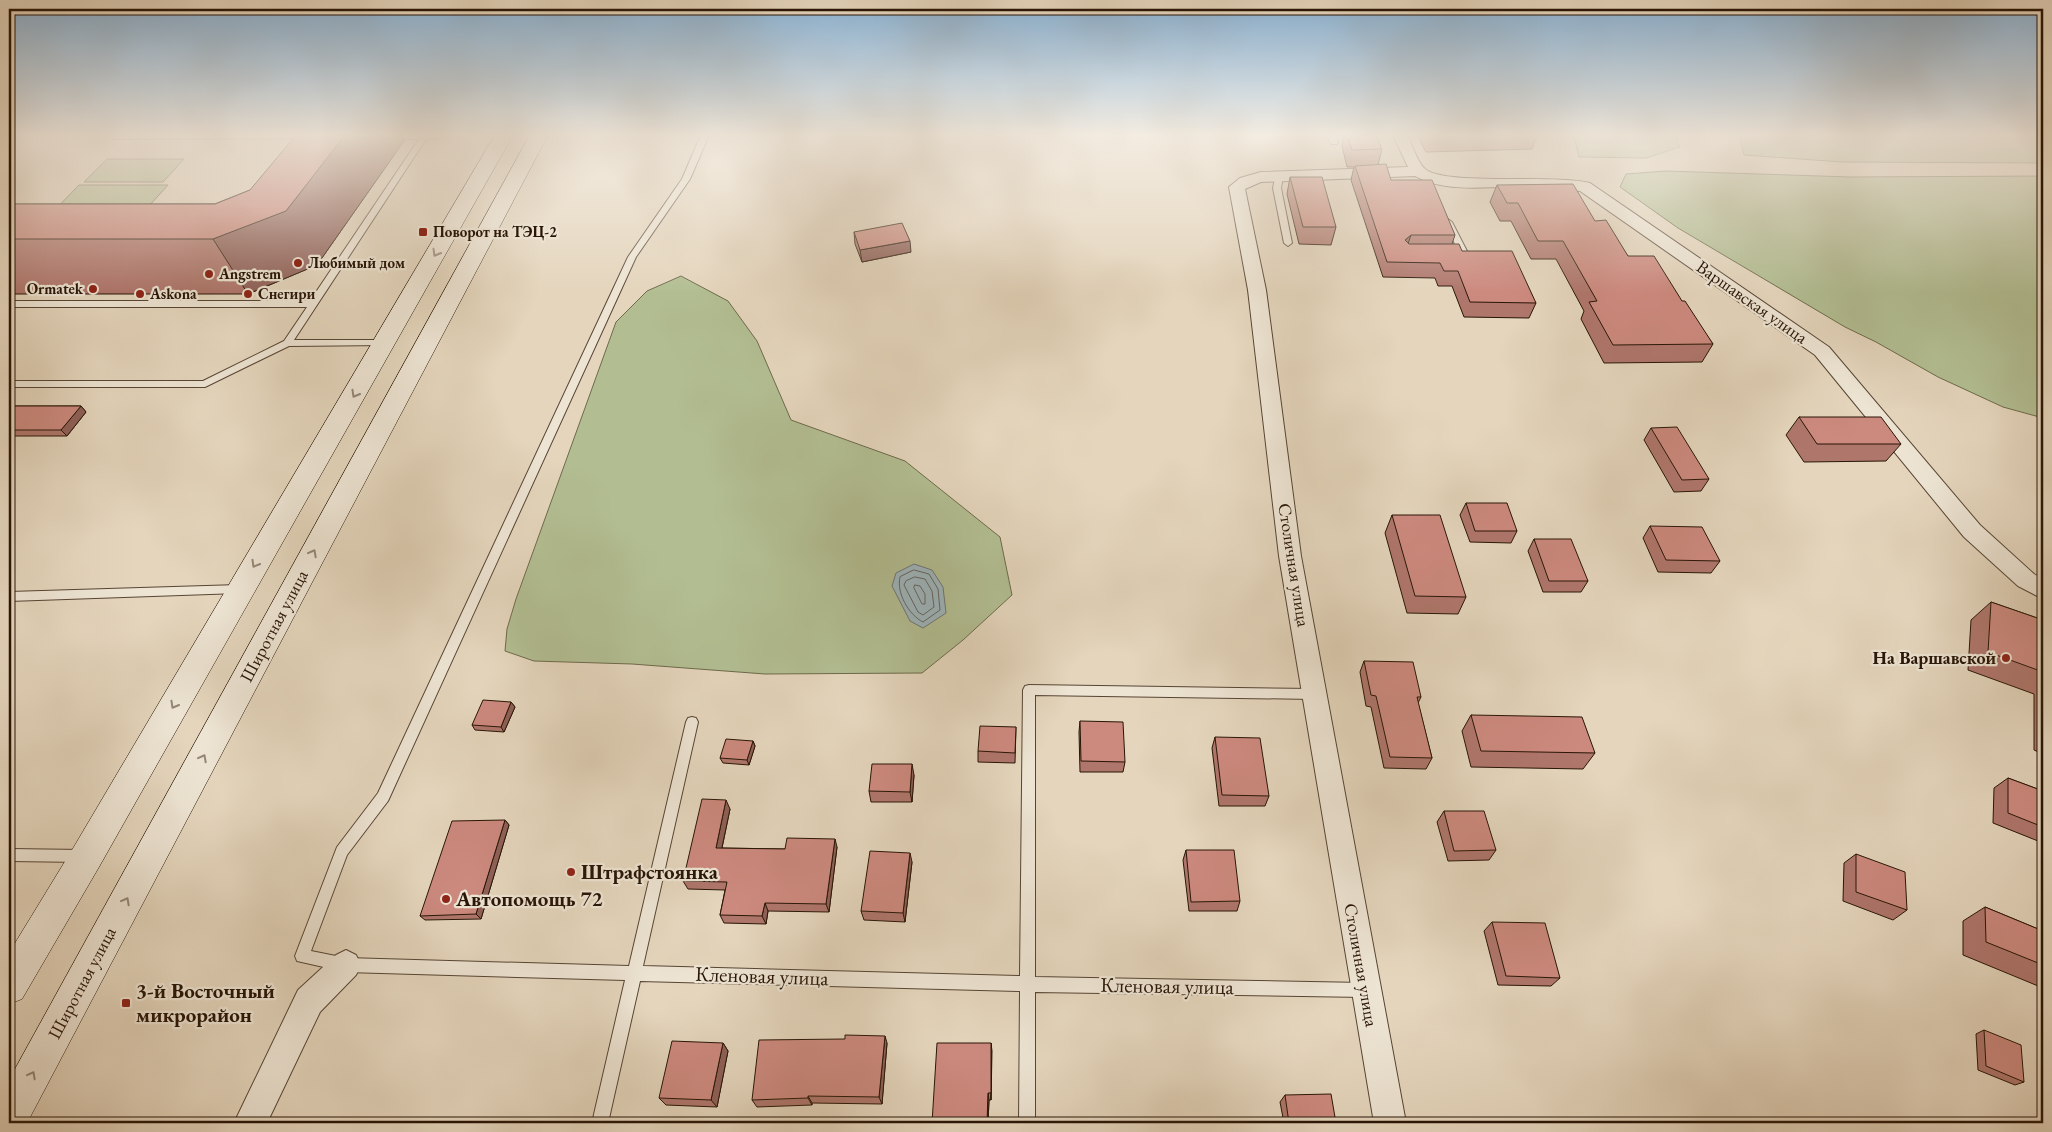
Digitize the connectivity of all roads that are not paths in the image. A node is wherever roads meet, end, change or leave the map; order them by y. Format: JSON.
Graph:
{"nodes":[{"id":1,"x":390,"y":188,"type":"edge"},
{"id":2,"x":474,"y":188,"type":"edge"},
{"id":3,"x":511,"y":188,"type":"edge"},
{"id":4,"x":680,"y":188,"type":"edge"},
{"id":5,"x":1237,"y":188,"type":"edge"},
{"id":6,"x":1277,"y":188,"type":"edge"},
{"id":7,"x":1587,"y":188,"type":"edge"},
{"id":8,"x":1443,"y":210,"type":"edge"},
{"id":9,"x":1288,"y":243,"type":"dead end"},
{"id":10,"x":1446,"y":255,"type":"edge"},
{"id":11,"x":9,"y":304,"type":"edge"},
{"id":12,"x":311,"y":304,"type":"junction"},
{"id":13,"x":286,"y":343,"type":"junction"},
{"id":14,"x":384,"y":343,"type":"junction"},
{"id":15,"x":9,"y":384,"type":"edge"},
{"id":16,"x":240,"y":589,"type":"junction"},
{"id":17,"x":2043,"y":590,"type":"edge"},
{"id":18,"x":9,"y":597,"type":"edge"},
{"id":19,"x":1314,"y":694,"type":"junction"},
{"id":20,"x":692,"y":722,"type":"dead end"},
{"id":21,"x":9,"y":855,"type":"edge"},
{"id":22,"x":88,"y":856,"type":"junction"},
{"id":23,"x":346,"y":965,"type":"junction"},
{"id":24,"x":635,"y":973,"type":"junction"},
{"id":25,"x":1026,"y":984,"type":"junction"},
{"id":26,"x":9,"y":986,"type":"edge"},
{"id":27,"x":1365,"y":990,"type":"junction"},
{"id":28,"x":9,"y":1118,"type":"edge"},
{"id":29,"x":250,"y":1123,"type":"edge"},
{"id":30,"x":600,"y":1123,"type":"edge"},
{"id":31,"x":1027,"y":1123,"type":"edge"},
{"id":32,"x":1390,"y":1123,"type":"edge"}],
"edges":[{"from":1,"to":12,"type":"lane"},
{"from":2,"to":14,"type":"main road","one_way":true},
{"from":28,"to":3,"type":"main road","name":"Широтная улица","one_way":true},
{"from":4,"to":23,"type":"lane","name":"Кленовая улица"},
{"from":5,"to":19,"type":"street","name":"Столичная улица"},
{"from":6,"to":9,"type":"lane"},
{"from":7,"to":17,"type":"street","name":"Варшавская улица"},
{"from":8,"to":10,"type":"lane"},
{"from":11,"to":12,"type":"lane"},
{"from":12,"to":13,"type":"lane"},
{"from":13,"to":14,"type":"lane"},
{"from":13,"to":15,"type":"lane"},
{"from":14,"to":16,"type":"main road","one_way":true},
{"from":16,"to":18,"type":"lane"},
{"from":16,"to":22,"type":"main road","one_way":true},
{"from":19,"to":25,"type":"lane"},
{"from":19,"to":27,"type":"street","name":"Столичная улица"},
{"from":20,"to":24,"type":"lane"},
{"from":21,"to":22,"type":"lane"},
{"from":22,"to":26,"type":"main road"},
{"from":23,"to":24,"type":"lane","name":"Кленовая улица"},
{"from":23,"to":29,"type":"street"},
{"from":24,"to":25,"type":"lane","name":"Кленовая улица"},
{"from":24,"to":30,"type":"lane"},
{"from":25,"to":27,"type":"lane","name":"Кленовая улица"},
{"from":25,"to":31,"type":"lane"},
{"from":27,"to":32,"type":"street","name":"Столичная улица"}]}
